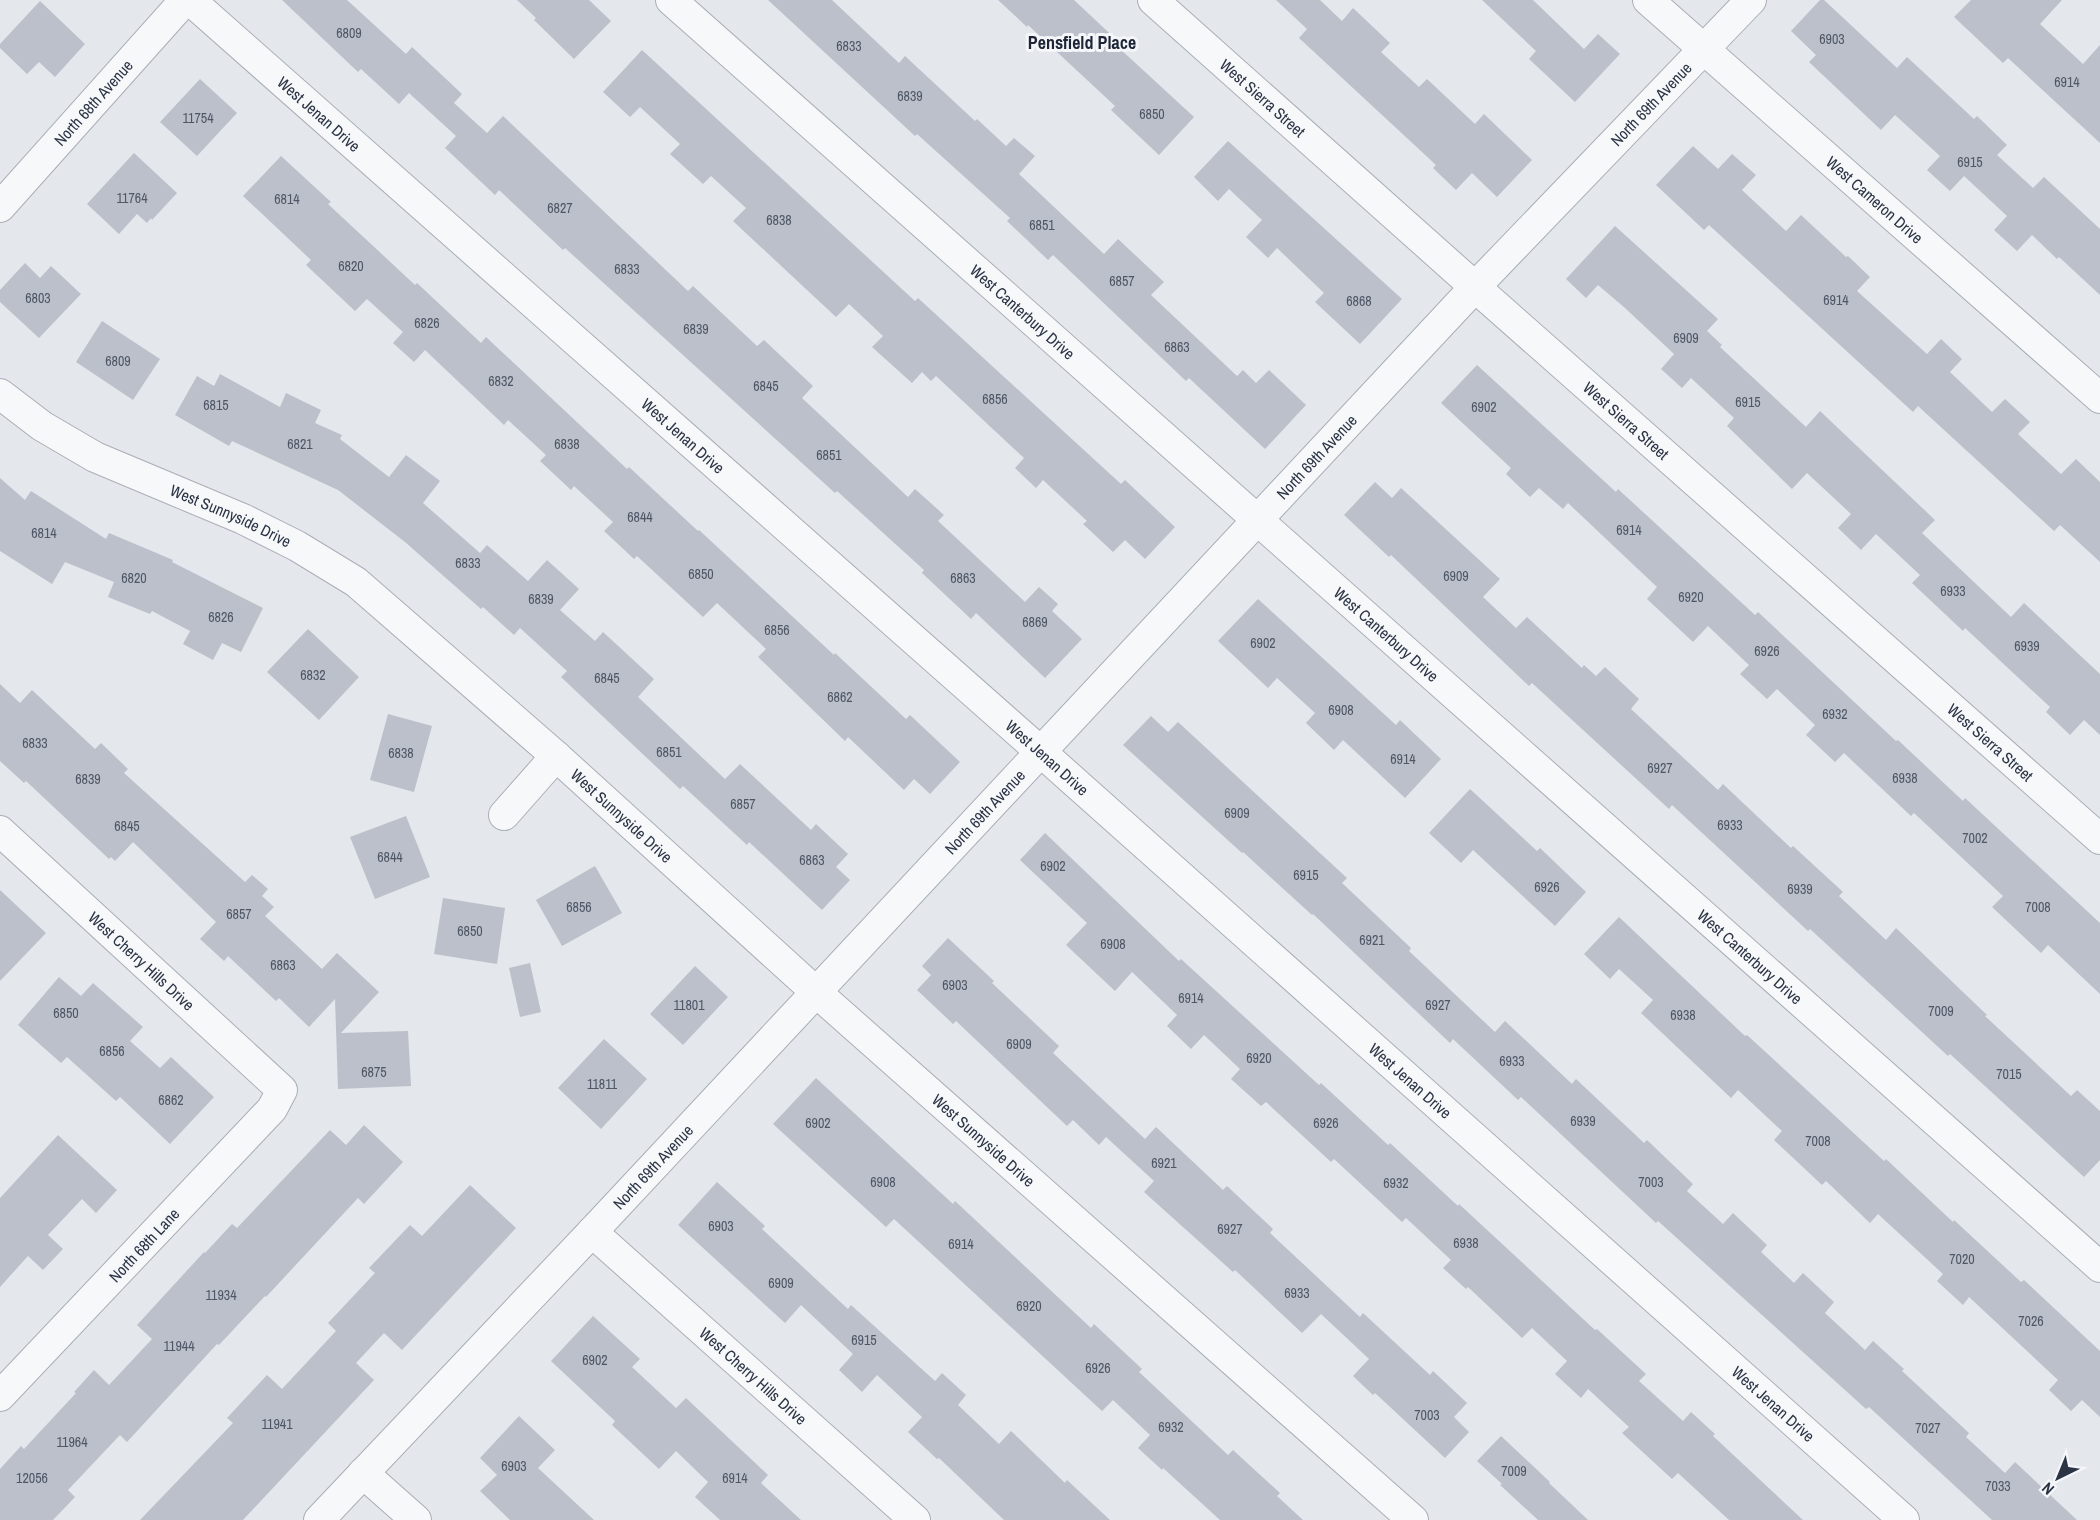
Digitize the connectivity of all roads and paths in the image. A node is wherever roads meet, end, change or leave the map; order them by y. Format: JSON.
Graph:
{"nodes":[{"id":1,"x":185,"y":0,"type":"edge"},
{"id":2,"x":190,"y":0,"type":"edge"},
{"id":3,"x":672,"y":0,"type":"edge"},
{"id":4,"x":1154,"y":0,"type":"edge"},
{"id":5,"x":1648,"y":0,"type":"edge"},
{"id":6,"x":1751,"y":0,"type":"edge"},
{"id":7,"x":1704,"y":50,"type":"junction"},
{"id":8,"x":0,"y":207,"type":"edge"},
{"id":9,"x":1475,"y":287,"type":"junction"},
{"id":10,"x":0,"y":394,"type":"edge"},
{"id":11,"x":2100,"y":398,"type":"edge"},
{"id":12,"x":1258,"y":521,"type":"junction"},
{"id":13,"x":1041,"y":752,"type":"junction"},
{"id":14,"x":556,"y":756,"type":"junction"},
{"id":15,"x":504,"y":814,"type":"dead end"},
{"id":16,"x":0,"y":831,"type":"edge"},
{"id":17,"x":2100,"y":839,"type":"edge"},
{"id":18,"x":816,"y":992,"type":"junction"},
{"id":19,"x":282,"y":1090,"type":"joint"},
{"id":20,"x":592,"y":1232,"type":"junction"},
{"id":21,"x":2100,"y":1267,"type":"edge"},
{"id":22,"x":0,"y":1396,"type":"edge"},
{"id":23,"x":363,"y":1473,"type":"junction"},
{"id":24,"x":319,"y":1520,"type":"edge"},
{"id":25,"x":416,"y":1520,"type":"edge"},
{"id":26,"x":915,"y":1520,"type":"edge"},
{"id":27,"x":1413,"y":1520,"type":"edge"},
{"id":28,"x":1904,"y":1520,"type":"edge"}],
"edges":[{"from":1,"to":8,"type":"street","name":"North 68th Avenue"},
{"from":2,"to":13,"type":"street","name":"West Jenan Drive"},
{"from":3,"to":12,"type":"street","name":"West Canterbury Drive"},
{"from":4,"to":9,"type":"street","name":"West Sierra Street"},
{"from":5,"to":7,"type":"street","name":"West Cameron Drive"},
{"from":6,"to":7,"type":"street","name":"North 69th Avenue"},
{"from":7,"to":9,"type":"street","name":"North 69th Avenue"},
{"from":7,"to":11,"type":"street","name":"West Cameron Drive"},
{"from":9,"to":12,"type":"street","name":"North 69th Avenue"},
{"from":9,"to":17,"type":"street","name":"West Sierra Street"},
{"from":10,"to":14,"type":"street","name":"West Sunnyside Drive"},
{"from":12,"to":13,"type":"street","name":"North 69th Avenue"},
{"from":12,"to":21,"type":"street","name":"West Canterbury Drive"},
{"from":13,"to":18,"type":"street","name":"North 69th Avenue"},
{"from":13,"to":28,"type":"street","name":"West Jenan Drive"},
{"from":14,"to":15,"type":"street","name":"West Sunnyside Drive"},
{"from":14,"to":18,"type":"street","name":"West Sunnyside Drive"},
{"from":16,"to":19,"type":"street","name":"West Cherry Hills Drive"},
{"from":18,"to":20,"type":"street","name":"North 69th Avenue"},
{"from":18,"to":27,"type":"street","name":"West Sunnyside Drive"},
{"from":19,"to":22,"type":"street","name":"North 68th Lane"},
{"from":20,"to":23,"type":"street","name":"North 69th Avenue"},
{"from":20,"to":26,"type":"street","name":"West Cherry Hills Drive"},
{"from":23,"to":24,"type":"street","name":"North 69th Avenue"},
{"from":23,"to":25,"type":"street"}]}
